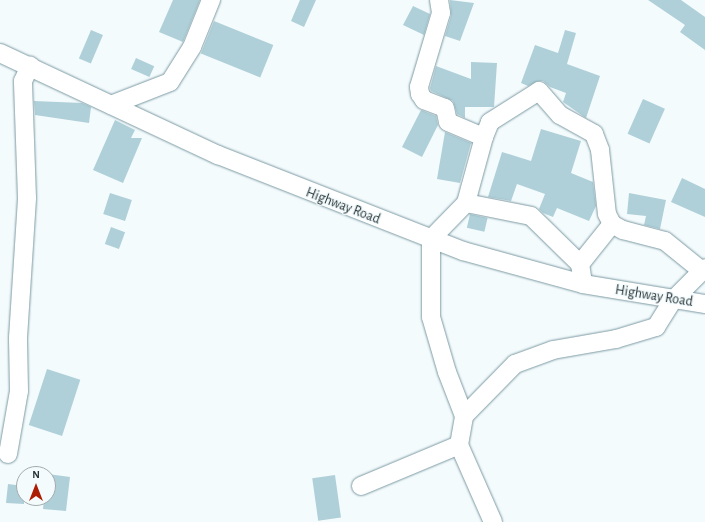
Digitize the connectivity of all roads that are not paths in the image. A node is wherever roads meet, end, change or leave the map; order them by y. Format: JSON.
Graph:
{"nodes":[{"id":1,"x":211,"y":0,"type":"edge"},
{"id":2,"x":439,"y":0,"type":"edge"},
{"id":3,"x":0,"y":53,"type":"edge"},
{"id":4,"x":30,"y":66,"type":"junction"},
{"id":5,"x":111,"y":105,"type":"junction"},
{"id":6,"x":484,"y":137,"type":"junction"},
{"id":7,"x":466,"y":203,"type":"junction"},
{"id":8,"x":612,"y":224,"type":"junction"},
{"id":9,"x":430,"y":239,"type":"junction"},
{"id":10,"x":580,"y":264,"type":"junction"},
{"id":11,"x":703,"y":269,"type":"edge"},
{"id":12,"x":582,"y":284,"type":"junction"},
{"id":13,"x":673,"y":300,"type":"junction"},
{"id":14,"x":705,"y":304,"type":"edge"},
{"id":15,"x":464,"y":416,"type":"junction"},
{"id":16,"x":459,"y":445,"type":"junction"},
{"id":17,"x":8,"y":454,"type":"dead end"},
{"id":18,"x":361,"y":486,"type":"dead end"},
{"id":19,"x":493,"y":522,"type":"edge"}],
"edges":[{"from":1,"to":5,"type":"street"},
{"from":2,"to":6,"type":"street"},
{"from":3,"to":4,"type":"street","name":"Highway Road"},
{"from":4,"to":5,"type":"street","name":"Highway Road"},
{"from":4,"to":17,"type":"street"},
{"from":5,"to":9,"type":"street","name":"Highway Road"},
{"from":6,"to":7,"type":"street"},
{"from":6,"to":8,"type":"street"},
{"from":7,"to":9,"type":"street"},
{"from":7,"to":10,"type":"street"},
{"from":8,"to":10,"type":"street"},
{"from":8,"to":11,"type":"street"},
{"from":9,"to":12,"type":"street","name":"Highway Road"},
{"from":9,"to":15,"type":"street"},
{"from":10,"to":12,"type":"street"},
{"from":11,"to":13,"type":"street"},
{"from":12,"to":13,"type":"street","name":"Highway Road"},
{"from":13,"to":14,"type":"street","name":"Highway Road"},
{"from":13,"to":15,"type":"street"},
{"from":15,"to":16,"type":"street"},
{"from":16,"to":18,"type":"street"},
{"from":16,"to":19,"type":"street"}]}
